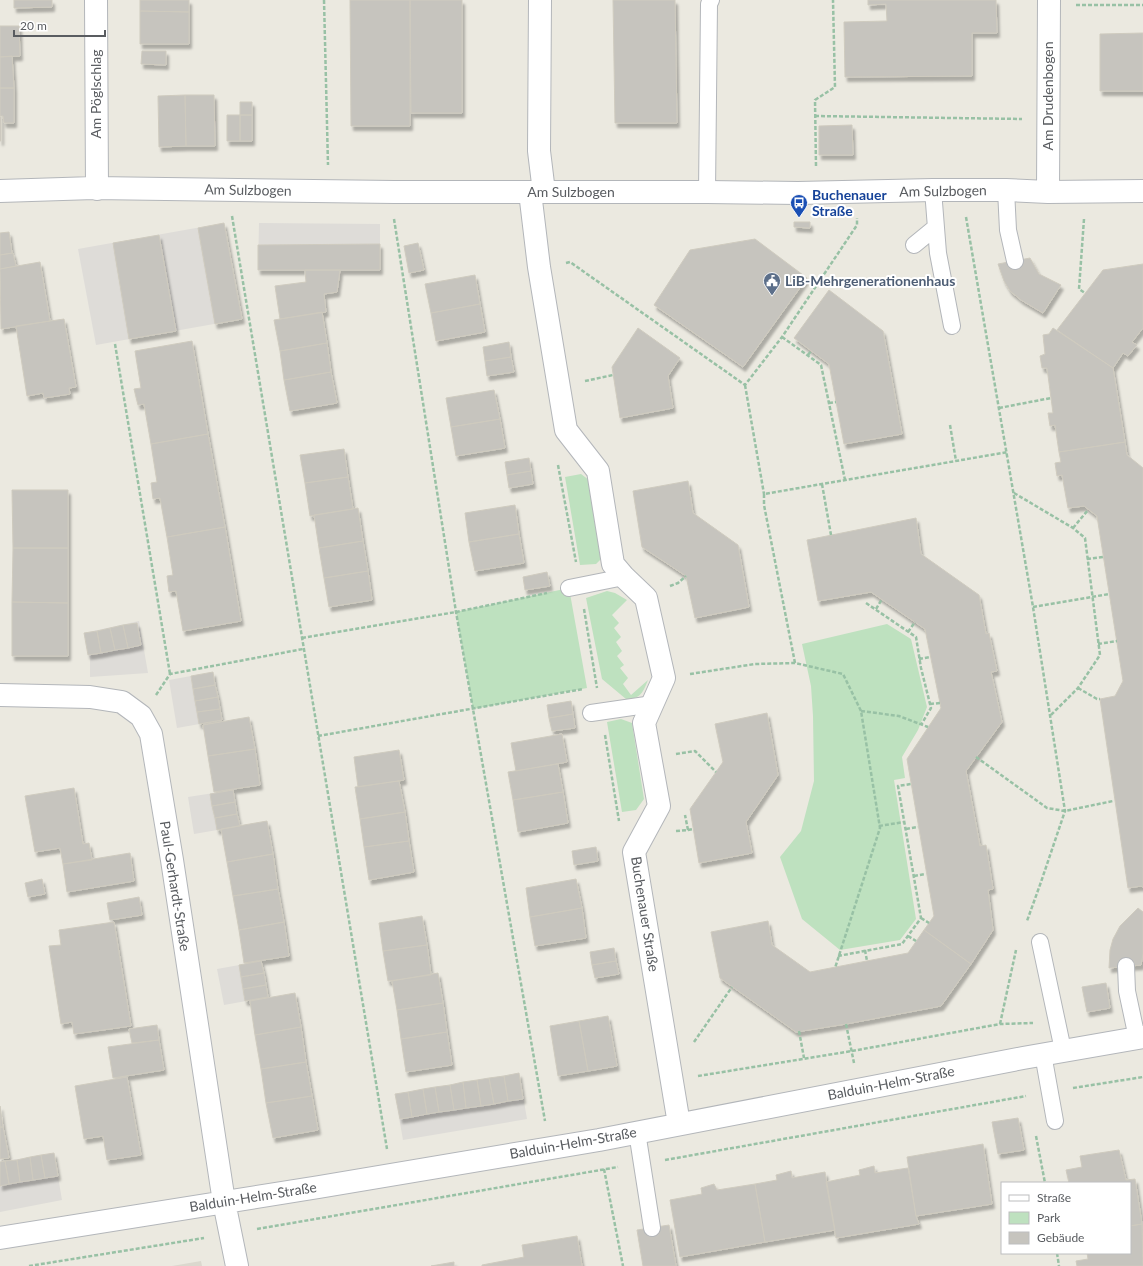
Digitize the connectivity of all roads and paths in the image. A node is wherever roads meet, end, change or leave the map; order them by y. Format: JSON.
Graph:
{"nodes":[{"id":1,"x":96,"y":0,"type":"edge"},
{"id":2,"x":324,"y":0,"type":"edge"},
{"id":3,"x":540,"y":0,"type":"edge"},
{"id":4,"x":711,"y":0,"type":"edge"},
{"id":5,"x":833,"y":0,"type":"edge"},
{"id":6,"x":1049,"y":3,"type":"edge"},
{"id":7,"x":1143,"y":6,"type":"edge"},
{"id":8,"x":815,"y":116,"type":"junction"},
{"id":9,"x":1049,"y":119,"type":"junction"},
{"id":10,"x":97,"y":189,"type":"junction"},
{"id":11,"x":232,"y":190,"type":"junction"},
{"id":12,"x":933,"y":190,"type":"junction"},
{"id":13,"x":1006,"y":190,"type":"junction"},
{"id":14,"x":0,"y":191,"type":"edge"},
{"id":15,"x":329,"y":191,"type":"junction"},
{"id":16,"x":965,"y":191,"type":"junction"},
{"id":17,"x":1143,"y":191,"type":"edge"},
{"id":18,"x":394,"y":192,"type":"junction"},
{"id":19,"x":537,"y":192,"type":"junction"},
{"id":20,"x":706,"y":192,"type":"junction"},
{"id":21,"x":857,"y":192,"type":"junction"},
{"id":22,"x":1048,"y":192,"type":"junction"},
{"id":23,"x":816,"y":193,"type":"junction"},
{"id":24,"x":1084,"y":214,"type":"dead end"},
{"id":25,"x":936,"y":226,"type":"junction"},
{"id":26,"x":914,"y":245,"type":"dead end"},
{"id":27,"x":1014,"y":261,"type":"dead end"},
{"id":28,"x":539,"y":267,"type":"junction"},
{"id":29,"x":1086,"y":293,"type":"dead end"},
{"id":30,"x":952,"y":326,"type":"dead end"},
{"id":31,"x":782,"y":337,"type":"junction"},
{"id":32,"x":115,"y":344,"type":"dead end"},
{"id":33,"x":811,"y":351,"type":"dead end"},
{"id":34,"x":808,"y":355,"type":"junction"},
{"id":35,"x":745,"y":385,"type":"junction"},
{"id":36,"x":1051,"y":398,"type":"dead end"},
{"id":37,"x":836,"y":402,"type":"dead end"},
{"id":38,"x":829,"y":403,"type":"junction"},
{"id":39,"x":1000,"y":408,"type":"junction"},
{"id":40,"x":950,"y":425,"type":"dead end"},
{"id":41,"x":1008,"y":452,"type":"junction"},
{"id":42,"x":956,"y":461,"type":"junction"},
{"id":43,"x":557,"y":462,"type":"dead end"},
{"id":44,"x":845,"y":480,"type":"junction"},
{"id":45,"x":822,"y":484,"type":"junction"},
{"id":46,"x":1014,"y":492,"type":"junction"},
{"id":47,"x":764,"y":494,"type":"junction"},
{"id":48,"x":1088,"y":510,"type":"dead end"},
{"id":49,"x":1073,"y":528,"type":"junction"},
{"id":50,"x":831,"y":535,"type":"dead end"},
{"id":51,"x":1103,"y":557,"type":"dead end"},
{"id":52,"x":1088,"y":559,"type":"junction"},
{"id":53,"x":624,"y":577,"type":"junction"},
{"id":54,"x":574,"y":587,"type":"junction"},
{"id":55,"x":1109,"y":594,"type":"dead end"},
{"id":56,"x":1092,"y":596,"type":"junction"},
{"id":57,"x":882,"y":599,"type":"dead end"},
{"id":58,"x":866,"y":603,"type":"dead end"},
{"id":59,"x":1034,"y":607,"type":"junction"},
{"id":60,"x":876,"y":610,"type":"junction"},
{"id":61,"x":456,"y":612,"type":"junction"},
{"id":62,"x":915,"y":622,"type":"dead end"},
{"id":63,"x":908,"y":632,"type":"junction"},
{"id":64,"x":302,"y":638,"type":"junction"},
{"id":65,"x":1117,"y":641,"type":"dead end"},
{"id":66,"x":1098,"y":644,"type":"junction"},
{"id":67,"x":303,"y":649,"type":"junction"},
{"id":68,"x":930,"y":657,"type":"dead end"},
{"id":69,"x":919,"y":659,"type":"junction"},
{"id":70,"x":795,"y":663,"type":"junction"},
{"id":71,"x":170,"y":674,"type":"junction"},
{"id":72,"x":664,"y":678,"type":"junction"},
{"id":73,"x":1078,"y":688,"type":"junction"},
{"id":74,"x":0,"y":695,"type":"edge"},
{"id":75,"x":1100,"y":699,"type":"dead end"},
{"id":76,"x":940,"y":703,"type":"dead end"},
{"id":77,"x":652,"y":704,"type":"junction"},
{"id":78,"x":930,"y":704,"type":"junction"},
{"id":79,"x":473,"y":709,"type":"junction"},
{"id":80,"x":596,"y":712,"type":"junction"},
{"id":81,"x":861,"y":712,"type":"junction"},
{"id":82,"x":1051,"y":715,"type":"junction"},
{"id":83,"x":141,"y":716,"type":"junction"},
{"id":84,"x":921,"y":725,"type":"junction"},
{"id":85,"x":928,"y":727,"type":"dead end"},
{"id":86,"x":318,"y":736,"type":"junction"},
{"id":87,"x":650,"y":757,"type":"junction"},
{"id":88,"x":976,"y":757,"type":"dead end"},
{"id":89,"x":716,"y":772,"type":"dead end"},
{"id":90,"x":911,"y":784,"type":"dead end"},
{"id":91,"x":1113,"y":801,"type":"dead end"},
{"id":92,"x":1065,"y":810,"type":"junction"},
{"id":93,"x":904,"y":822,"type":"junction"},
{"id":94,"x":879,"y":826,"type":"junction"},
{"id":95,"x":918,"y":827,"type":"dead end"},
{"id":96,"x":693,"y":829,"type":"dead end"},
{"id":97,"x":906,"y":829,"type":"junction"},
{"id":98,"x":688,"y":830,"type":"dead end"},
{"id":99,"x":634,"y":852,"type":"junction"},
{"id":100,"x":925,"y":874,"type":"dead end"},
{"id":101,"x":914,"y":876,"type":"junction"},
{"id":102,"x":921,"y":918,"type":"junction"},
{"id":103,"x":929,"y":923,"type":"dead end"},
{"id":104,"x":1024,"y":927,"type":"dead end"},
{"id":105,"x":908,"y":936,"type":"junction"},
{"id":106,"x":916,"y":941,"type":"dead end"},
{"id":107,"x":1040,"y":942,"type":"dead end"},
{"id":108,"x":865,"y":950,"type":"junction"},
{"id":109,"x":1016,"y":950,"type":"dead end"},
{"id":110,"x":838,"y":956,"type":"junction"},
{"id":111,"x":867,"y":961,"type":"dead end"},
{"id":112,"x":1126,"y":966,"type":"dead end"},
{"id":113,"x":835,"y":968,"type":"dead end"},
{"id":114,"x":732,"y":987,"type":"dead end"},
{"id":115,"x":1056,"y":1021,"type":"junction"},
{"id":116,"x":846,"y":1024,"type":"dead end"},
{"id":117,"x":1000,"y":1024,"type":"junction"},
{"id":118,"x":799,"y":1031,"type":"dead end"},
{"id":119,"x":1140,"y":1037,"type":"edge"},
{"id":120,"x":693,"y":1043,"type":"dead end"},
{"id":121,"x":852,"y":1051,"type":"junction"},
{"id":122,"x":1053,"y":1052,"type":"junction"},
{"id":123,"x":804,"y":1058,"type":"junction"},
{"id":124,"x":1143,"y":1077,"type":"edge"},
{"id":125,"x":672,"y":1080,"type":"junction"},
{"id":126,"x":859,"y":1089,"type":"junction"},
{"id":127,"x":1050,"y":1092,"type":"junction"},
{"id":128,"x":1055,"y":1121,"type":"dead end"},
{"id":129,"x":679,"y":1124,"type":"junction"},
{"id":130,"x":637,"y":1132,"type":"junction"},
{"id":131,"x":550,"y":1147,"type":"junction"},
{"id":132,"x":642,"y":1164,"type":"junction"},
{"id":133,"x":604,"y":1169,"type":"junction"},
{"id":134,"x":392,"y":1174,"type":"junction"},
{"id":135,"x":224,"y":1202,"type":"junction"},
{"id":136,"x":652,"y":1228,"type":"dead end"},
{"id":137,"x":230,"y":1234,"type":"junction"},
{"id":138,"x":0,"y":1238,"type":"edge"},
{"id":139,"x":1057,"y":1254,"type":"edge"},
{"id":140,"x":29,"y":1266,"type":"edge"},
{"id":141,"x":237,"y":1266,"type":"edge"},
{"id":142,"x":623,"y":1266,"type":"edge"},
{"id":143,"x":1059,"y":1266,"type":"edge"}],
"edges":[{"from":1,"to":10,"type":"street","name":"Am Pöglschlag"},
{"from":2,"to":15,"type":"path"},
{"from":3,"to":19,"type":"street"},
{"from":4,"to":20,"type":"lane"},
{"from":5,"to":8,"type":"path"},
{"from":6,"to":7,"type":"path"},
{"from":6,"to":9,"type":"street","name":"Am Drudenbogen"},
{"from":8,"to":9,"type":"path"},
{"from":8,"to":23,"type":"path"},
{"from":9,"to":22,"type":"street","name":"Am Drudenbogen"},
{"from":10,"to":11,"type":"street","name":"Am Sulzbogen"},
{"from":10,"to":14,"type":"street","name":"Am Sulzbogen"},
{"from":11,"to":15,"type":"street","name":"Am Sulzbogen"},
{"from":11,"to":64,"type":"path"},
{"from":12,"to":16,"type":"street","name":"Am Sulzbogen"},
{"from":12,"to":21,"type":"street","name":"Am Sulzbogen"},
{"from":12,"to":25,"type":"lane"},
{"from":13,"to":16,"type":"street","name":"Am Sulzbogen"},
{"from":13,"to":22,"type":"street","name":"Am Sulzbogen"},
{"from":13,"to":27,"type":"lane"},
{"from":15,"to":18,"type":"street","name":"Am Sulzbogen"},
{"from":16,"to":39,"type":"path"},
{"from":17,"to":22,"type":"street","name":"Am Sulzbogen"},
{"from":18,"to":19,"type":"street","name":"Am Sulzbogen"},
{"from":18,"to":61,"type":"path"},
{"from":19,"to":20,"type":"street","name":"Am Sulzbogen"},
{"from":19,"to":28,"type":"street"},
{"from":20,"to":23,"type":"street","name":"Am Sulzbogen"},
{"from":21,"to":23,"type":"street","name":"Am Sulzbogen"},
{"from":21,"to":31,"type":"path"},
{"from":24,"to":29,"type":"path"},
{"from":25,"to":26,"type":"lane"},
{"from":25,"to":30,"type":"lane"},
{"from":28,"to":35,"type":"path"},
{"from":28,"to":53,"type":"street"},
{"from":31,"to":34,"type":"path"},
{"from":31,"to":35,"type":"path"},
{"from":32,"to":71,"type":"path"},
{"from":33,"to":34,"type":"path"},
{"from":34,"to":38,"type":"path"},
{"from":35,"to":47,"type":"path"},
{"from":36,"to":39,"type":"path"},
{"from":37,"to":38,"type":"path"},
{"from":38,"to":44,"type":"path"},
{"from":39,"to":41,"type":"path"},
{"from":40,"to":42,"type":"path"},
{"from":41,"to":42,"type":"path"},
{"from":41,"to":46,"type":"path"},
{"from":42,"to":44,"type":"path"},
{"from":43,"to":54,"type":"path"},
{"from":44,"to":45,"type":"path"},
{"from":45,"to":47,"type":"path"},
{"from":45,"to":50,"type":"path"},
{"from":46,"to":49,"type":"path"},
{"from":46,"to":59,"type":"path"},
{"from":47,"to":70,"type":"path"},
{"from":48,"to":49,"type":"path"},
{"from":49,"to":52,"type":"path"},
{"from":51,"to":52,"type":"path"},
{"from":52,"to":56,"type":"path"},
{"from":53,"to":54,"type":"lane"},
{"from":53,"to":72,"type":"street"},
{"from":54,"to":61,"type":"path"},
{"from":54,"to":80,"type":"path"},
{"from":55,"to":56,"type":"path"},
{"from":56,"to":59,"type":"path"},
{"from":56,"to":66,"type":"path"},
{"from":57,"to":60,"type":"path"},
{"from":58,"to":60,"type":"path"},
{"from":59,"to":82,"type":"path"},
{"from":60,"to":63,"type":"path"},
{"from":61,"to":64,"type":"path"},
{"from":61,"to":79,"type":"path"},
{"from":62,"to":63,"type":"path"},
{"from":63,"to":69,"type":"path"},
{"from":64,"to":67,"type":"path"},
{"from":65,"to":66,"type":"path"},
{"from":66,"to":73,"type":"path"},
{"from":67,"to":71,"type":"path"},
{"from":67,"to":86,"type":"path"},
{"from":68,"to":69,"type":"path"},
{"from":69,"to":78,"type":"path"},
{"from":70,"to":72,"type":"path"},
{"from":70,"to":81,"type":"path"},
{"from":71,"to":83,"type":"path"},
{"from":72,"to":77,"type":"street","name":"Buchenauer Straße"},
{"from":73,"to":75,"type":"path"},
{"from":73,"to":82,"type":"path"},
{"from":74,"to":83,"type":"street","name":"Paul-Gerhardt-Straße"},
{"from":76,"to":78,"type":"path"},
{"from":77,"to":80,"type":"lane"},
{"from":77,"to":87,"type":"street","name":"Buchenauer Straße"},
{"from":78,"to":84,"type":"path"},
{"from":79,"to":80,"type":"path"},
{"from":79,"to":86,"type":"path"},
{"from":79,"to":131,"type":"path"},
{"from":80,"to":99,"type":"path"},
{"from":81,"to":84,"type":"path"},
{"from":81,"to":94,"type":"path"},
{"from":82,"to":92,"type":"path"},
{"from":83,"to":135,"type":"street","name":"Paul-Gerhardt-Straße"},
{"from":84,"to":85,"type":"path"},
{"from":86,"to":134,"type":"path"},
{"from":87,"to":89,"type":"path"},
{"from":87,"to":99,"type":"street","name":"Buchenauer Straße"},
{"from":88,"to":92,"type":"path"},
{"from":90,"to":93,"type":"path"},
{"from":91,"to":92,"type":"path"},
{"from":92,"to":104,"type":"path"},
{"from":93,"to":94,"type":"path"},
{"from":93,"to":97,"type":"path"},
{"from":94,"to":110,"type":"path"},
{"from":95,"to":97,"type":"path"},
{"from":96,"to":98,"type":"path"},
{"from":97,"to":101,"type":"path"},
{"from":99,"to":125,"type":"street","name":"Buchenauer Straße"},
{"from":100,"to":101,"type":"path"},
{"from":101,"to":102,"type":"path"},
{"from":102,"to":103,"type":"path"},
{"from":102,"to":105,"type":"path"},
{"from":105,"to":106,"type":"path"},
{"from":105,"to":108,"type":"path"},
{"from":107,"to":115,"type":"lane"},
{"from":108,"to":110,"type":"path"},
{"from":108,"to":111,"type":"path"},
{"from":109,"to":117,"type":"path"},
{"from":110,"to":113,"type":"path"},
{"from":112,"to":119,"type":"lane"},
{"from":114,"to":120,"type":"path"},
{"from":115,"to":117,"type":"path"},
{"from":115,"to":122,"type":"lane"},
{"from":116,"to":121,"type":"path"},
{"from":117,"to":121,"type":"path"},
{"from":118,"to":123,"type":"path"},
{"from":119,"to":122,"type":"street","name":"Balduin-Helm-Straße"},
{"from":121,"to":123,"type":"path"},
{"from":121,"to":126,"type":"path"},
{"from":122,"to":126,"type":"street","name":"Balduin-Helm-Straße"},
{"from":122,"to":127,"type":"lane"},
{"from":123,"to":125,"type":"path"},
{"from":124,"to":127,"type":"path"},
{"from":125,"to":129,"type":"street","name":"Buchenauer Straße"},
{"from":126,"to":129,"type":"street","name":"Balduin-Helm-Straße"},
{"from":127,"to":128,"type":"lane"},
{"from":127,"to":132,"type":"path"},
{"from":129,"to":130,"type":"street","name":"Balduin-Helm-Straße"},
{"from":130,"to":131,"type":"street","name":"Balduin-Helm-Straße"},
{"from":130,"to":132,"type":"lane"},
{"from":131,"to":134,"type":"street","name":"Balduin-Helm-Straße"},
{"from":132,"to":133,"type":"path"},
{"from":132,"to":136,"type":"lane"},
{"from":133,"to":137,"type":"path"},
{"from":133,"to":142,"type":"path"},
{"from":134,"to":135,"type":"street","name":"Balduin-Helm-Straße"},
{"from":135,"to":137,"type":"street","name":"Paul-Gerhardt-Straße"},
{"from":135,"to":138,"type":"street","name":"Balduin-Helm-Straße"},
{"from":137,"to":140,"type":"path"},
{"from":137,"to":141,"type":"street","name":"Paul-Gerhardt-Straße"},
{"from":139,"to":143,"type":"path"}]}
